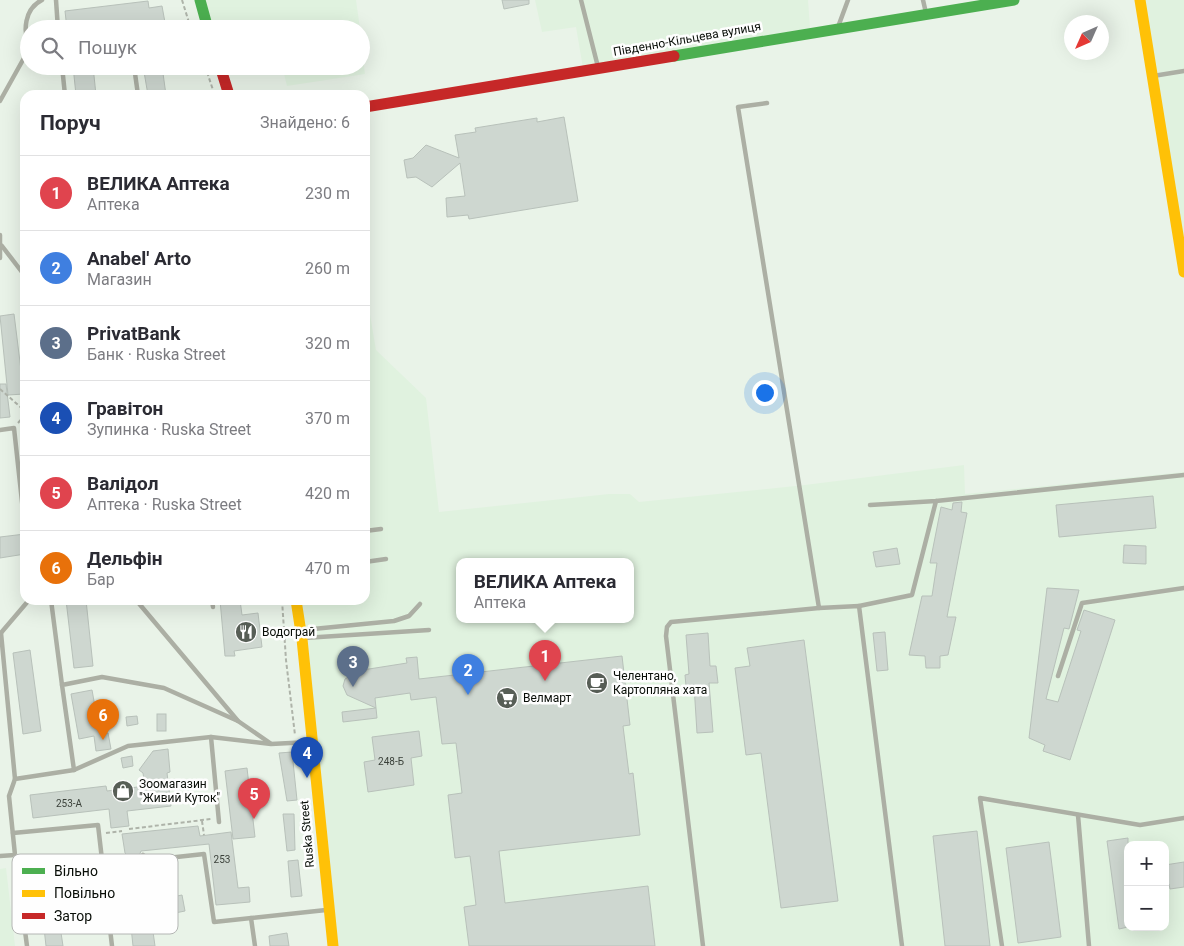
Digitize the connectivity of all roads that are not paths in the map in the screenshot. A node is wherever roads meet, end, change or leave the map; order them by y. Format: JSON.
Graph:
{"nodes":[{"id":1,"x":42,"y":0,"type":"edge"},
{"id":2,"x":56,"y":0,"type":"edge"},
{"id":3,"x":200,"y":0,"type":"edge"},
{"id":4,"x":581,"y":0,"type":"edge"},
{"id":5,"x":848,"y":0,"type":"edge"},
{"id":6,"x":923,"y":0,"type":"edge"},
{"id":7,"x":1014,"y":0,"type":"edge"},
{"id":8,"x":1140,"y":0,"type":"edge"},
{"id":9,"x":926,"y":13,"type":"junction"},
{"id":10,"x":27,"y":20,"type":"edge"},
{"id":11,"x":57,"y":20,"type":"edge"},
{"id":12,"x":206,"y":20,"type":"edge"},
{"id":13,"x":838,"y":28,"type":"junction"},
{"id":14,"x":20,"y":64,"type":"edge"},
{"id":15,"x":598,"y":68,"type":"junction"},
{"id":16,"x":1184,"y":71,"type":"edge"},
{"id":17,"x":63,"y":75,"type":"edge"},
{"id":18,"x":135,"y":75,"type":"edge"},
{"id":19,"x":223,"y":75,"type":"edge"},
{"id":20,"x":1152,"y":77,"type":"junction"},
{"id":21,"x":64,"y":90,"type":"edge"},
{"id":22,"x":137,"y":90,"type":"edge"},
{"id":23,"x":227,"y":90,"type":"edge"},
{"id":24,"x":0,"y":101,"type":"edge"},
{"id":25,"x":767,"y":103,"type":"dead end"},
{"id":26,"x":370,"y":106,"type":"edge"},
{"id":27,"x":0,"y":235,"type":"edge"},
{"id":28,"x":2,"y":246,"type":"junction"},
{"id":29,"x":0,"y":258,"type":"edge"},
{"id":30,"x":1183,"y":259,"type":"edge"},
{"id":31,"x":20,"y":269,"type":"edge"},
{"id":32,"x":1184,"y":272,"type":"edge"},
{"id":33,"x":0,"y":430,"type":"edge"},
{"id":34,"x":1184,"y":475,"type":"edge"},
{"id":35,"x":20,"y":483,"type":"edge"},
{"id":36,"x":936,"y":501,"type":"junction"},
{"id":37,"x":870,"y":505,"type":"dead end"},
{"id":38,"x":381,"y":529,"type":"dead end"},
{"id":39,"x":370,"y":530,"type":"edge"},
{"id":40,"x":386,"y":559,"type":"dead end"},
{"id":41,"x":370,"y":561,"type":"edge"},
{"id":42,"x":1184,"y":588,"type":"edge"},
{"id":43,"x":420,"y":604,"type":"dead end"},
{"id":44,"x":25,"y":605,"type":"edge"},
{"id":45,"x":52,"y":605,"type":"edge"},
{"id":46,"x":140,"y":605,"type":"edge"},
{"id":47,"x":297,"y":605,"type":"edge"},
{"id":48,"x":859,"y":606,"type":"junction"},
{"id":49,"x":819,"y":608,"type":"junction"},
{"id":50,"x":430,"y":630,"type":"dead end"},
{"id":51,"x":0,"y":632,"type":"edge"},
{"id":52,"x":302,"y":634,"type":"junction"},
{"id":53,"x":1058,"y":676,"type":"dead end"},
{"id":54,"x":62,"y":685,"type":"junction"},
{"id":55,"x":238,"y":721,"type":"junction"},
{"id":56,"x":211,"y":737,"type":"junction"},
{"id":57,"x":312,"y":742,"type":"junction"},
{"id":58,"x":271,"y":744,"type":"junction"},
{"id":59,"x":74,"y":770,"type":"junction"},
{"id":60,"x":15,"y":779,"type":"junction"},
{"id":61,"x":1078,"y":815,"type":"junction"},
{"id":62,"x":1184,"y":818,"type":"edge"},
{"id":63,"x":218,"y":820,"type":"road end"},
{"id":64,"x":13,"y":834,"type":"junction"},
{"id":65,"x":15,"y":854,"type":"edge"},
{"id":66,"x":101,"y":854,"type":"edge"},
{"id":67,"x":178,"y":857,"type":"edge"},
{"id":68,"x":328,"y":910,"type":"junction"},
{"id":69,"x":251,"y":918,"type":"junction"},
{"id":70,"x":255,"y":946,"type":"edge"},
{"id":71,"x":333,"y":946,"type":"edge"},
{"id":72,"x":703,"y":946,"type":"edge"},
{"id":73,"x":902,"y":946,"type":"edge"},
{"id":74,"x":1002,"y":946,"type":"edge"},
{"id":75,"x":1089,"y":946,"type":"edge"}],
"edges":[{"from":1,"to":10,"type":"lane"},
{"from":2,"to":11,"type":"lane"},
{"from":3,"to":12,"type":"street"},
{"from":4,"to":15,"type":"lane"},
{"from":5,"to":13,"type":"lane"},
{"from":6,"to":9,"type":"lane"},
{"from":7,"to":9,"type":"street","name":"Південно-Кільцева вулиця"},
{"from":8,"to":20,"type":"street"},
{"from":9,"to":13,"type":"street","name":"Південно-Кільцева вулиця"},
{"from":13,"to":15,"type":"street","name":"Південно-Кільцева вулиця"},
{"from":14,"to":24,"type":"lane"},
{"from":15,"to":26,"type":"street","name":"Південно-Кільцева вулиця"},
{"from":16,"to":20,"type":"lane"},
{"from":17,"to":21,"type":"lane"},
{"from":18,"to":22,"type":"lane"},
{"from":19,"to":23,"type":"street"},
{"from":20,"to":30,"type":"street"},
{"from":25,"to":49,"type":"lane"},
{"from":27,"to":28,"type":"lane"},
{"from":28,"to":29,"type":"lane"},
{"from":28,"to":31,"type":"lane"},
{"from":30,"to":32,"type":"street"},
{"from":33,"to":35,"type":"lane"},
{"from":34,"to":36,"type":"lane"},
{"from":36,"to":37,"type":"lane"},
{"from":36,"to":48,"type":"lane"},
{"from":38,"to":39,"type":"lane"},
{"from":40,"to":41,"type":"lane"},
{"from":42,"to":53,"type":"lane"},
{"from":43,"to":52,"type":"lane"},
{"from":44,"to":51,"type":"lane"},
{"from":45,"to":54,"type":"lane"},
{"from":46,"to":55,"type":"lane"},
{"from":47,"to":52,"type":"street","name":"Ruska Street"},
{"from":48,"to":49,"type":"lane"},
{"from":48,"to":73,"type":"lane"},
{"from":49,"to":72,"type":"lane"},
{"from":50,"to":52,"type":"lane"},
{"from":51,"to":60,"type":"lane"},
{"from":52,"to":57,"type":"street","name":"Ruska Street"},
{"from":54,"to":55,"type":"lane"},
{"from":54,"to":59,"type":"lane"},
{"from":55,"to":58,"type":"lane"},
{"from":56,"to":58,"type":"lane"},
{"from":56,"to":59,"type":"lane"},
{"from":56,"to":63,"type":"lane"},
{"from":57,"to":58,"type":"lane"},
{"from":57,"to":68,"type":"street","name":"Ruska Street"},
{"from":59,"to":60,"type":"lane"},
{"from":60,"to":64,"type":"lane"},
{"from":61,"to":62,"type":"lane"},
{"from":61,"to":74,"type":"lane"},
{"from":61,"to":75,"type":"lane"},
{"from":64,"to":65,"type":"lane"},
{"from":64,"to":66,"type":"lane"},
{"from":67,"to":69,"type":"lane"},
{"from":68,"to":69,"type":"lane"},
{"from":68,"to":71,"type":"street","name":"Ruska Street"},
{"from":69,"to":70,"type":"lane"}]}
